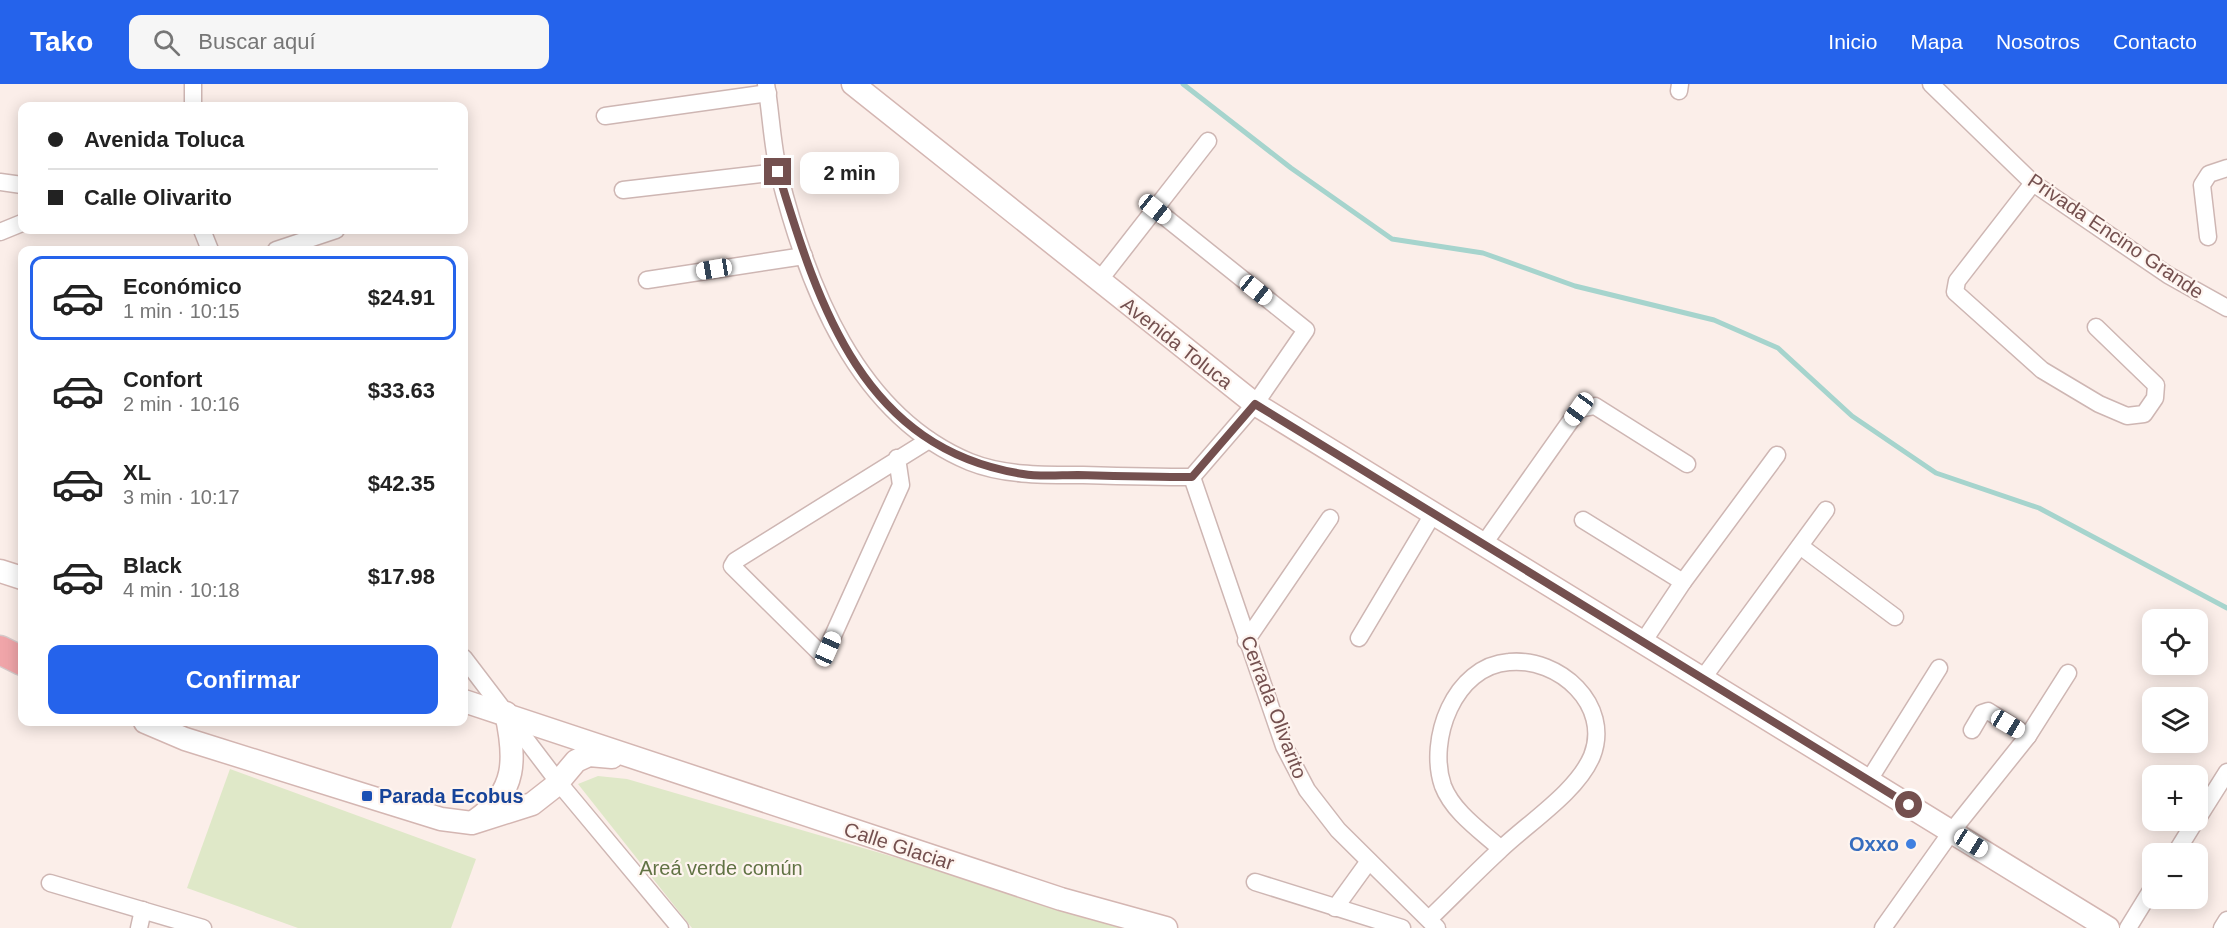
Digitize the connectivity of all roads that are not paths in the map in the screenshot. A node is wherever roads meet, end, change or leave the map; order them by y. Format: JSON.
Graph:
{"nodes":[{"id":1,"x":193,"y":84,"type":"edge"},
{"id":2,"x":853,"y":84,"type":"edge"},
{"id":3,"x":1931,"y":84,"type":"edge"},
{"id":4,"x":767,"y":88,"type":"edge"},
{"id":5,"x":193,"y":102,"type":"edge"},
{"id":6,"x":605,"y":116,"type":"dead end"},
{"id":7,"x":1208,"y":141,"type":"dead end"},
{"id":8,"x":2227,"y":168,"type":"edge"},
{"id":9,"x":778,"y":172,"type":"junction"},
{"id":10,"x":0,"y":182,"type":"edge"},
{"id":11,"x":2033,"y":183,"type":"junction"},
{"id":12,"x":18,"y":184,"type":"edge"},
{"id":13,"x":623,"y":190,"type":"dead end"},
{"id":14,"x":1155,"y":209,"type":"junction"},
{"id":15,"x":18,"y":225,"type":"edge"},
{"id":16,"x":0,"y":232,"type":"edge"},
{"id":17,"x":324,"y":234,"type":"edge"},
{"id":18,"x":2208,"y":237,"type":"dead end"},
{"id":19,"x":288,"y":246,"type":"edge"},
{"id":20,"x":804,"y":255,"type":"junction"},
{"id":21,"x":646,"y":280,"type":"dead end"},
{"id":22,"x":1098,"y":282,"type":"junction"},
{"id":23,"x":2227,"y":308,"type":"edge"},
{"id":24,"x":2096,"y":327,"type":"dead end"},
{"id":25,"x":1255,"y":404,"type":"junction"},
{"id":26,"x":929,"y":440,"type":"junction"},
{"id":27,"x":1777,"y":455,"type":"dead end"},
{"id":28,"x":897,"y":458,"type":"junction"},
{"id":29,"x":1687,"y":464,"type":"dead end"},
{"id":30,"x":1192,"y":477,"type":"junction"},
{"id":31,"x":1826,"y":510,"type":"dead end"},
{"id":32,"x":1433,"y":514,"type":"junction"},
{"id":33,"x":1330,"y":518,"type":"dead end"},
{"id":34,"x":1583,"y":519,"type":"dead end"},
{"id":35,"x":1483,"y":545,"type":"junction"},
{"id":36,"x":1800,"y":546,"type":"junction"},
{"id":37,"x":0,"y":571,"type":"edge"},
{"id":38,"x":18,"y":577,"type":"edge"},
{"id":39,"x":1683,"y":582,"type":"junction"},
{"id":40,"x":1895,"y":617,"type":"dead end"},
{"id":41,"x":1359,"y":638,"type":"dead end"},
{"id":42,"x":1246,"y":640,"type":"junction"},
{"id":43,"x":1643,"y":642,"type":"junction"},
{"id":44,"x":0,"y":643,"type":"edge"},
{"id":45,"x":0,"y":650,"type":"edge"},
{"id":46,"x":18,"y":653,"type":"edge"},
{"id":47,"x":18,"y":659,"type":"edge"},
{"id":48,"x":468,"y":663,"type":"edge"},
{"id":49,"x":1939,"y":668,"type":"dead end"},
{"id":50,"x":2068,"y":673,"type":"dead end"},
{"id":51,"x":1703,"y":678,"type":"junction"},
{"id":52,"x":468,"y":702,"type":"edge"},
{"id":53,"x":506,"y":713,"type":"junction"},
{"id":54,"x":154,"y":726,"type":"edge"},
{"id":55,"x":1972,"y":730,"type":"dead end"},
{"id":56,"x":2028,"y":736,"type":"junction"},
{"id":57,"x":634,"y":759,"type":"junction"},
{"id":58,"x":2227,"y":772,"type":"edge"},
{"id":59,"x":1869,"y":780,"type":"junction"},
{"id":60,"x":559,"y":783,"type":"junction"},
{"id":61,"x":2208,"y":802,"type":"edge"},
{"id":62,"x":472,"y":823,"type":"junction"},
{"id":63,"x":1952,"y":831,"type":"junction"},
{"id":64,"x":1501,"y":849,"type":"junction"},
{"id":65,"x":1369,"y":861,"type":"junction"},
{"id":66,"x":1255,"y":882,"type":"dead end"},
{"id":67,"x":50,"y":883,"type":"dead end"},
{"id":68,"x":2142,"y":905,"type":"edge"},
{"id":69,"x":1335,"y":908,"type":"junction"},
{"id":70,"x":143,"y":910,"type":"junction"},
{"id":71,"x":2227,"y":920,"type":"edge"},
{"id":72,"x":1433,"y":924,"type":"edge"},
{"id":73,"x":139,"y":928,"type":"edge"},
{"id":74,"x":203,"y":928,"type":"edge"},
{"id":75,"x":680,"y":928,"type":"edge"},
{"id":76,"x":1166,"y":928,"type":"edge"},
{"id":77,"x":1402,"y":928,"type":"edge"},
{"id":78,"x":1883,"y":928,"type":"edge"},
{"id":79,"x":2108,"y":928,"type":"edge"},
{"id":80,"x":2128,"y":928,"type":"edge"},
{"id":81,"x":2222,"y":928,"type":"edge"}],
"edges":[{"from":1,"to":5,"type":"street"},
{"from":2,"to":22,"type":"street","name":"Avenida Toluca"},
{"from":3,"to":11,"type":"street","name":"Privada Encino Grande"},
{"from":4,"to":6,"type":"street"},
{"from":4,"to":9,"type":"street"},
{"from":7,"to":14,"type":"street"},
{"from":8,"to":18,"type":"street"},
{"from":9,"to":13,"type":"street"},
{"from":9,"to":20,"type":"street"},
{"from":10,"to":12,"type":"street"},
{"from":11,"to":23,"type":"street","name":"Privada Encino Grande"},
{"from":11,"to":24,"type":"street"},
{"from":14,"to":22,"type":"street"},
{"from":14,"to":25,"type":"street"},
{"from":15,"to":16,"type":"street"},
{"from":17,"to":19,"type":"street"},
{"from":20,"to":21,"type":"street"},
{"from":20,"to":26,"type":"street"},
{"from":22,"to":25,"type":"street","name":"Avenida Toluca"},
{"from":25,"to":30,"type":"street"},
{"from":25,"to":32,"type":"street","name":"Avenida Toluca"},
{"from":26,"to":28,"type":"street"},
{"from":26,"to":30,"type":"street"},
{"from":27,"to":39,"type":"street"},
{"from":28,"to":28,"type":"street"},
{"from":29,"to":35,"type":"street"},
{"from":30,"to":42,"type":"street","name":"Cerrada Olivarito"},
{"from":31,"to":36,"type":"street"},
{"from":32,"to":35,"type":"street","name":"Avenida Toluca"},
{"from":32,"to":41,"type":"street"},
{"from":33,"to":42,"type":"street"},
{"from":34,"to":39,"type":"street"},
{"from":35,"to":43,"type":"street","name":"Avenida Toluca"},
{"from":36,"to":40,"type":"street"},
{"from":36,"to":51,"type":"street"},
{"from":37,"to":38,"type":"street"},
{"from":39,"to":43,"type":"street"},
{"from":42,"to":65,"type":"street","name":"Cerrada Olivarito"},
{"from":43,"to":51,"type":"street","name":"Avenida Toluca"},
{"from":44,"to":46,"type":"street"},
{"from":45,"to":47,"type":"highway"},
{"from":48,"to":53,"type":"street"},
{"from":49,"to":59,"type":"street"},
{"from":50,"to":56,"type":"street"},
{"from":51,"to":59,"type":"street","name":"Avenida Toluca"},
{"from":52,"to":53,"type":"street","name":"Calle Glaciar"},
{"from":53,"to":57,"type":"street","name":"Calle Glaciar"},
{"from":53,"to":60,"type":"street"},
{"from":53,"to":62,"type":"street"},
{"from":54,"to":62,"type":"street"},
{"from":55,"to":56,"type":"street"},
{"from":56,"to":63,"type":"street"},
{"from":57,"to":60,"type":"street","name":"Calle Glaciar"},
{"from":57,"to":76,"type":"street","name":"Calle Glaciar"},
{"from":58,"to":61,"type":"street"},
{"from":59,"to":63,"type":"street","name":"Avenida Toluca"},
{"from":60,"to":62,"type":"street","name":"Calle Glaciar"},
{"from":60,"to":75,"type":"street"},
{"from":63,"to":78,"type":"street"},
{"from":63,"to":79,"type":"street","name":"Avenida Toluca"},
{"from":64,"to":64,"type":"street"},
{"from":64,"to":72,"type":"street"},
{"from":65,"to":69,"type":"street"},
{"from":65,"to":72,"type":"street","name":"Cerrada Olivarito"},
{"from":66,"to":69,"type":"street"},
{"from":67,"to":70,"type":"street"},
{"from":68,"to":80,"type":"street"},
{"from":69,"to":77,"type":"street"},
{"from":70,"to":73,"type":"street"},
{"from":70,"to":74,"type":"street"},
{"from":71,"to":81,"type":"street"}]}
